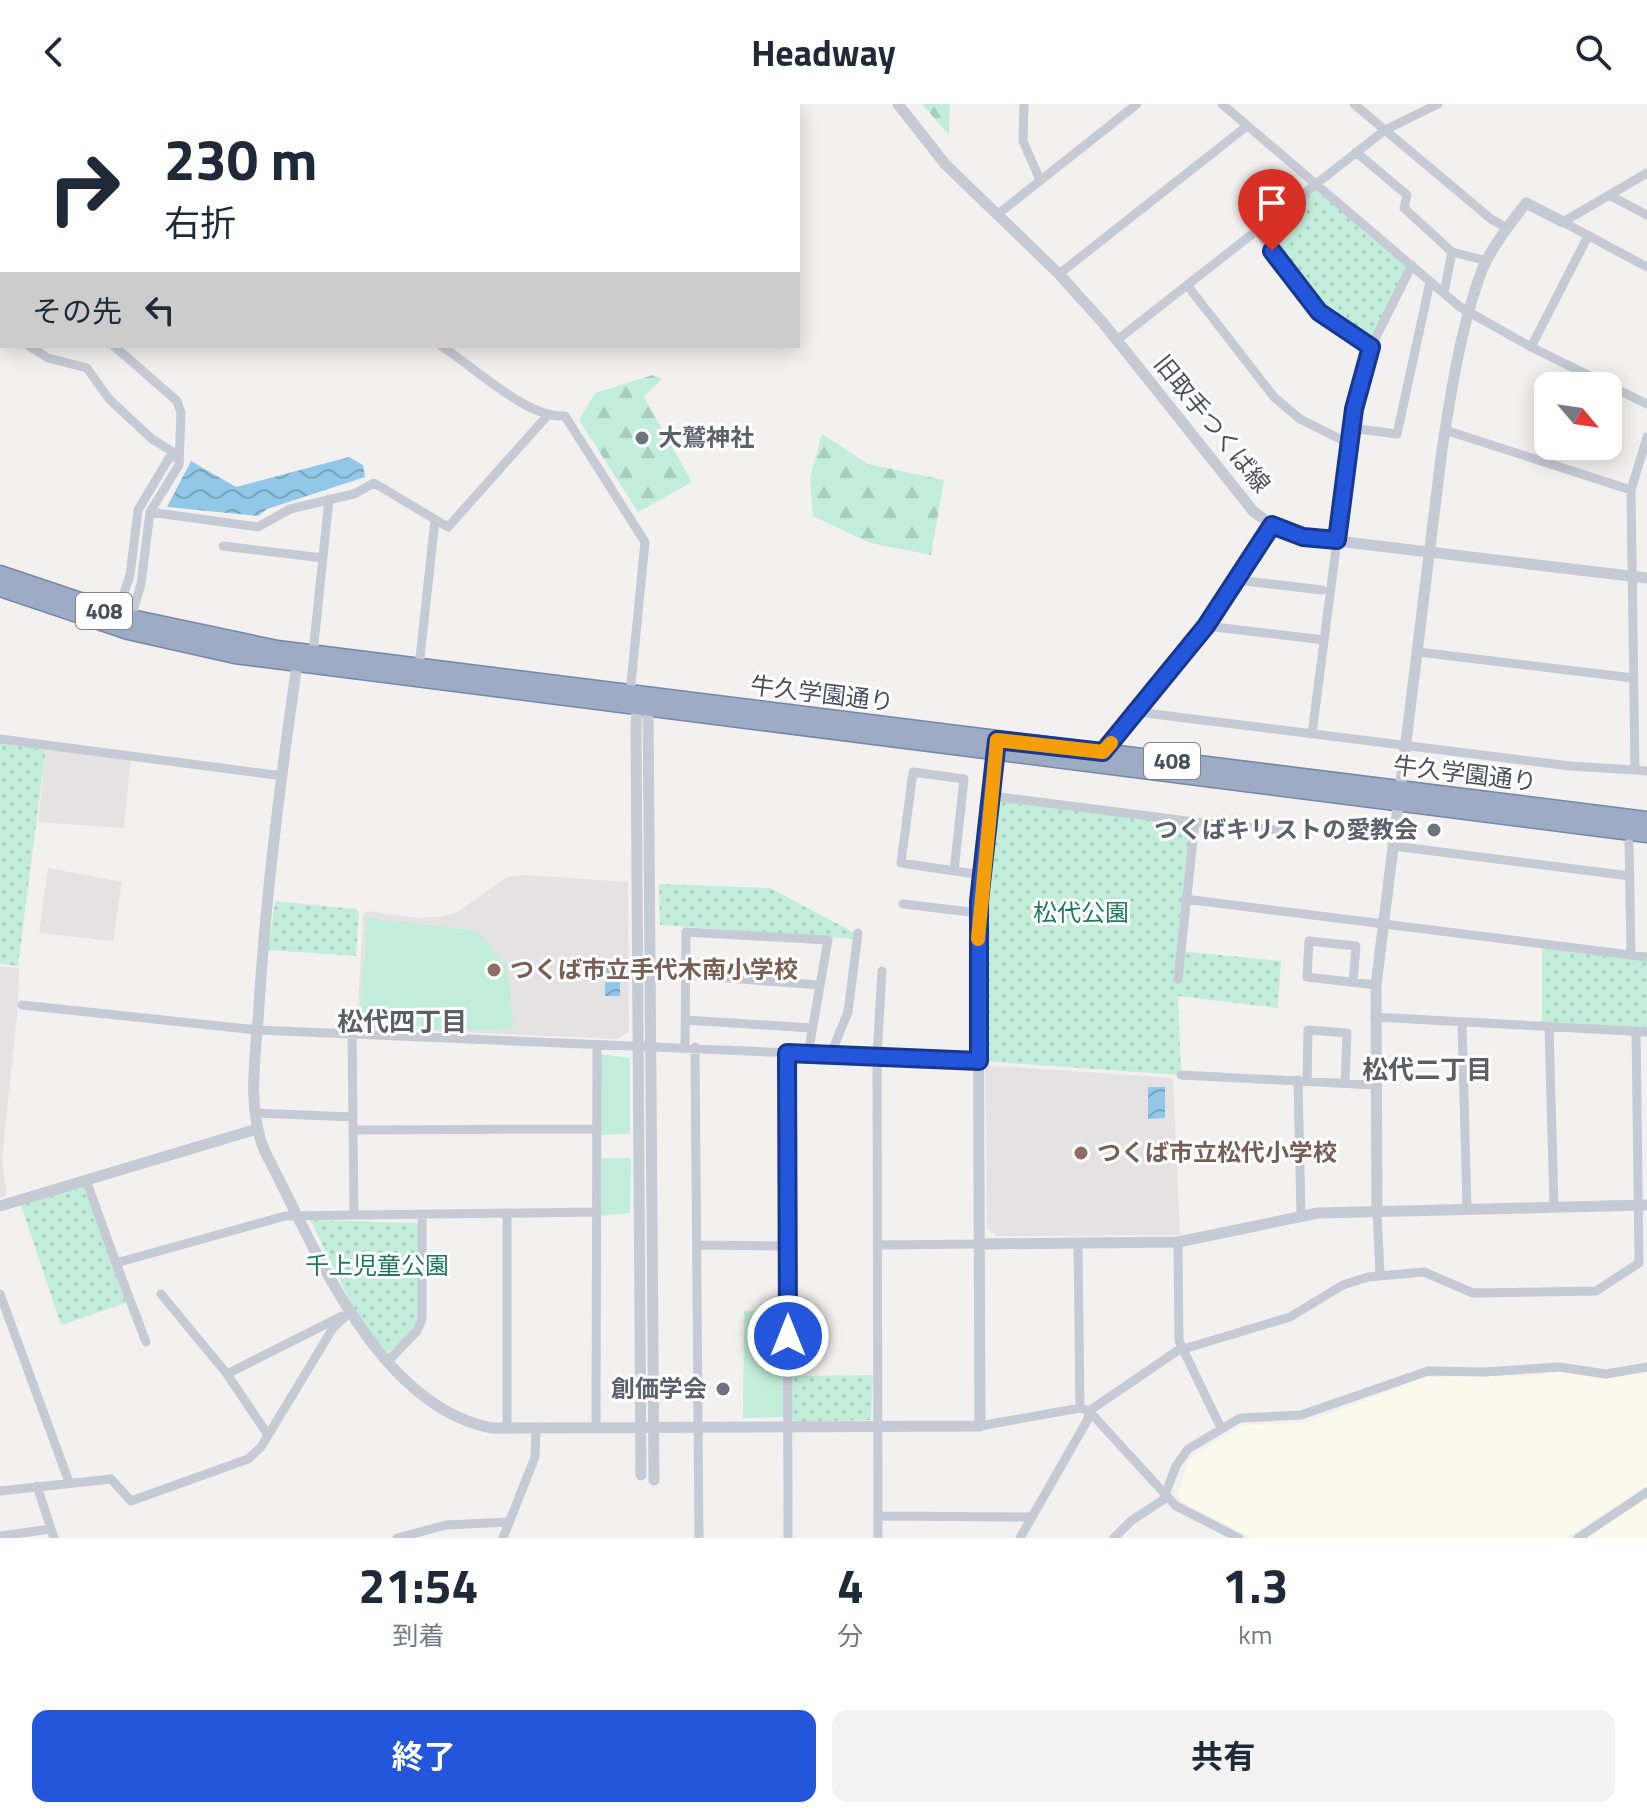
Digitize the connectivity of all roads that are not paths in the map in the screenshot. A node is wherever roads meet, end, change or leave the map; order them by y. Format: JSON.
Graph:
{"nodes":[{"id":1,"x":898,"y":104,"type":"edge"},
{"id":2,"x":1024,"y":104,"type":"edge"},
{"id":3,"x":1137,"y":104,"type":"edge"},
{"id":4,"x":1222,"y":104,"type":"edge"},
{"id":5,"x":1354,"y":104,"type":"edge"},
{"id":6,"x":1438,"y":104,"type":"edge"},
{"id":7,"x":1247,"y":126,"type":"junction"},
{"id":8,"x":1385,"y":130,"type":"junction"},
{"id":9,"x":1356,"y":152,"type":"junction"},
{"id":10,"x":1647,"y":173,"type":"edge"},
{"id":11,"x":1040,"y":180,"type":"junction"},
{"id":12,"x":1316,"y":184,"type":"junction"},
{"id":13,"x":1609,"y":195,"type":"junction"},
{"id":14,"x":998,"y":214,"type":"junction"},
{"id":15,"x":1647,"y":215,"type":"edge"},
{"id":16,"x":1563,"y":222,"type":"junction"},
{"id":17,"x":1507,"y":228,"type":"junction"},
{"id":18,"x":1257,"y":231,"type":"junction"},
{"id":19,"x":1588,"y":236,"type":"junction"},
{"id":20,"x":1452,"y":252,"type":"junction"},
{"id":21,"x":1487,"y":261,"type":"junction"},
{"id":22,"x":1412,"y":265,"type":"junction"},
{"id":23,"x":1647,"y":267,"type":"edge"},
{"id":24,"x":1059,"y":274,"type":"junction"},
{"id":25,"x":1430,"y":282,"type":"junction"},
{"id":26,"x":1187,"y":285,"type":"junction"},
{"id":27,"x":1444,"y":293,"type":"junction"},
{"id":28,"x":1470,"y":313,"type":"junction"},
{"id":29,"x":1117,"y":340,"type":"junction"},
{"id":30,"x":1371,"y":347,"type":"junction"},
{"id":31,"x":1531,"y":347,"type":"junction"},
{"id":32,"x":32,"y":348,"type":"edge"},
{"id":33,"x":116,"y":348,"type":"edge"},
{"id":34,"x":444,"y":348,"type":"edge"},
{"id":35,"x":1647,"y":404,"type":"edge"},
{"id":36,"x":547,"y":416,"type":"junction"},
{"id":37,"x":1351,"y":428,"type":"junction"},
{"id":38,"x":1445,"y":430,"type":"junction"},
{"id":39,"x":1647,"y":437,"type":"edge"},
{"id":40,"x":1348,"y":443,"type":"junction"},
{"id":41,"x":178,"y":455,"type":"junction"},
{"id":42,"x":1631,"y":490,"type":"junction"},
{"id":43,"x":329,"y":499,"type":"junction"},
{"id":44,"x":150,"y":512,"type":"junction"},
{"id":45,"x":435,"y":520,"type":"junction"},
{"id":46,"x":1272,"y":525,"type":"junction"},
{"id":47,"x":1337,"y":540,"type":"junction"},
{"id":48,"x":223,"y":546,"type":"dead end"},
{"id":49,"x":1430,"y":552,"type":"junction"},
{"id":50,"x":323,"y":558,"type":"junction"},
{"id":51,"x":0,"y":574,"type":"edge"},
{"id":52,"x":1632,"y":576,"type":"junction"},
{"id":53,"x":1647,"y":578,"type":"edge"},
{"id":54,"x":1237,"y":580,"type":"junction"},
{"id":55,"x":0,"y":588,"type":"edge"},
{"id":56,"x":1322,"y":590,"type":"dead end"},
{"id":57,"x":124,"y":616,"type":"junction"},
{"id":58,"x":1206,"y":626,"type":"junction"},
{"id":59,"x":1324,"y":640,"type":"junction"},
{"id":60,"x":1418,"y":652,"type":"junction"},
{"id":61,"x":303,"y":656,"type":"junction"},
{"id":62,"x":419,"y":667,"type":"junction"},
{"id":63,"x":1633,"y":678,"type":"junction"},
{"id":64,"x":641,"y":702,"type":"junction"},
{"id":65,"x":1137,"y":712,"type":"junction"},
{"id":66,"x":1312,"y":734,"type":"junction"},
{"id":67,"x":0,"y":739,"type":"edge"},
{"id":68,"x":1405,"y":745,"type":"junction"},
{"id":69,"x":997,"y":746,"type":"junction"},
{"id":70,"x":1103,"y":752,"type":"junction"},
{"id":71,"x":1635,"y":770,"type":"junction"},
{"id":72,"x":1647,"y":771,"type":"edge"},
{"id":73,"x":283,"y":776,"type":"junction"},
{"id":74,"x":992,"y":796,"type":"junction"},
{"id":75,"x":1399,"y":796,"type":"junction"},
{"id":76,"x":1647,"y":820,"type":"edge"},
{"id":77,"x":1195,"y":822,"type":"junction"},
{"id":78,"x":1288,"y":831,"type":"dead end"},
{"id":79,"x":1647,"y":834,"type":"edge"},
{"id":80,"x":1629,"y":843,"type":"dead end"},
{"id":81,"x":1393,"y":846,"type":"junction"},
{"id":82,"x":954,"y":871,"type":"junction"},
{"id":83,"x":982,"y":875,"type":"junction"},
{"id":84,"x":1630,"y":876,"type":"junction"},
{"id":85,"x":1185,"y":899,"type":"junction"},
{"id":86,"x":903,"y":904,"type":"dead end"},
{"id":87,"x":979,"y":913,"type":"junction"},
{"id":88,"x":1383,"y":924,"type":"junction"},
{"id":89,"x":858,"y":933,"type":"dead end"},
{"id":90,"x":1631,"y":955,"type":"junction"},
{"id":91,"x":1647,"y":957,"type":"edge"},
{"id":92,"x":882,"y":971,"type":"dead end"},
{"id":93,"x":686,"y":975,"type":"junction"},
{"id":94,"x":1178,"y":979,"type":"dead end"},
{"id":95,"x":1353,"y":982,"type":"junction"},
{"id":96,"x":820,"y":985,"type":"junction"},
{"id":97,"x":1376,"y":985,"type":"junction"},
{"id":98,"x":22,"y":1005,"type":"dead end"},
{"id":99,"x":1375,"y":1017,"type":"junction"},
{"id":100,"x":685,"y":1020,"type":"junction"},
{"id":101,"x":1462,"y":1023,"type":"junction"},
{"id":102,"x":1549,"y":1027,"type":"junction"},
{"id":103,"x":812,"y":1028,"type":"junction"},
{"id":104,"x":257,"y":1030,"type":"junction"},
{"id":105,"x":1642,"y":1031,"type":"edge"},
{"id":106,"x":352,"y":1034,"type":"junction"},
{"id":107,"x":597,"y":1045,"type":"junction"},
{"id":108,"x":638,"y":1047,"type":"junction"},
{"id":109,"x":652,"y":1047,"type":"junction"},
{"id":110,"x":690,"y":1047,"type":"junction"},
{"id":111,"x":787,"y":1053,"type":"junction"},
{"id":112,"x":808,"y":1054,"type":"junction"},
{"id":113,"x":830,"y":1056,"type":"junction"},
{"id":114,"x":877,"y":1056,"type":"junction"},
{"id":115,"x":979,"y":1061,"type":"junction"},
{"id":116,"x":1181,"y":1075,"type":"dead end"},
{"id":117,"x":1302,"y":1080,"type":"junction"},
{"id":118,"x":1345,"y":1083,"type":"junction"},
{"id":119,"x":1374,"y":1085,"type":"junction"},
{"id":120,"x":255,"y":1113,"type":"junction"},
{"id":121,"x":353,"y":1117,"type":"junction"},
{"id":122,"x":257,"y":1129,"type":"junction"},
{"id":123,"x":597,"y":1129,"type":"junction"},
{"id":124,"x":353,"y":1130,"type":"junction"},
{"id":125,"x":86,"y":1180,"type":"junction"},
{"id":126,"x":1642,"y":1205,"type":"edge"},
{"id":127,"x":0,"y":1206,"type":"edge"},
{"id":128,"x":1554,"y":1206,"type":"junction"},
{"id":129,"x":1467,"y":1208,"type":"junction"},
{"id":130,"x":1377,"y":1211,"type":"junction"},
{"id":131,"x":597,"y":1212,"type":"junction"},
{"id":132,"x":507,"y":1213,"type":"junction"},
{"id":133,"x":422,"y":1214,"type":"junction"},
{"id":134,"x":354,"y":1215,"type":"junction"},
{"id":135,"x":299,"y":1216,"type":"junction"},
{"id":136,"x":1301,"y":1216,"type":"junction"},
{"id":137,"x":1178,"y":1242,"type":"junction"},
{"id":138,"x":980,"y":1244,"type":"junction"},
{"id":139,"x":1078,"y":1244,"type":"junction"},
{"id":140,"x":698,"y":1245,"type":"junction"},
{"id":141,"x":877,"y":1245,"type":"junction"},
{"id":142,"x":788,"y":1246,"type":"junction"},
{"id":143,"x":116,"y":1263,"type":"junction"},
{"id":144,"x":1380,"y":1274,"type":"junction"},
{"id":145,"x":0,"y":1294,"type":"edge"},
{"id":146,"x":161,"y":1294,"type":"dead end"},
{"id":147,"x":349,"y":1313,"type":"junction"},
{"id":148,"x":146,"y":1342,"type":"dead end"},
{"id":149,"x":1183,"y":1349,"type":"junction"},
{"id":150,"x":388,"y":1361,"type":"junction"},
{"id":151,"x":1647,"y":1367,"type":"edge"},
{"id":152,"x":227,"y":1374,"type":"junction"},
{"id":153,"x":1084,"y":1410,"type":"junction"},
{"id":154,"x":877,"y":1426,"type":"junction"},
{"id":155,"x":980,"y":1426,"type":"junction"},
{"id":156,"x":788,"y":1427,"type":"junction"},
{"id":157,"x":507,"y":1428,"type":"junction"},
{"id":158,"x":596,"y":1428,"type":"junction"},
{"id":159,"x":647,"y":1428,"type":"junction"},
{"id":160,"x":697,"y":1428,"type":"junction"},
{"id":161,"x":1221,"y":1428,"type":"junction"},
{"id":162,"x":536,"y":1429,"type":"junction"},
{"id":163,"x":268,"y":1435,"type":"junction"},
{"id":164,"x":641,"y":1475,"type":"dead end"},
{"id":165,"x":654,"y":1480,"type":"dead end"},
{"id":166,"x":69,"y":1482,"type":"junction"},
{"id":167,"x":37,"y":1486,"type":"junction"},
{"id":168,"x":0,"y":1491,"type":"edge"},
{"id":169,"x":1647,"y":1492,"type":"edge"},
{"id":170,"x":1167,"y":1494,"type":"junction"},
{"id":171,"x":878,"y":1516,"type":"junction"},
{"id":172,"x":1031,"y":1517,"type":"junction"},
{"id":173,"x":509,"y":1522,"type":"junction"},
{"id":174,"x":52,"y":1533,"type":"edge"},
{"id":175,"x":0,"y":1536,"type":"edge"},
{"id":176,"x":397,"y":1538,"type":"edge"},
{"id":177,"x":503,"y":1538,"type":"edge"},
{"id":178,"x":699,"y":1538,"type":"edge"},
{"id":179,"x":788,"y":1538,"type":"edge"},
{"id":180,"x":878,"y":1538,"type":"edge"},
{"id":181,"x":1020,"y":1538,"type":"edge"},
{"id":182,"x":1114,"y":1538,"type":"edge"},
{"id":183,"x":1239,"y":1538,"type":"edge"},
{"id":184,"x":1578,"y":1538,"type":"edge"}],
"edges":[{"from":1,"to":14,"type":"street","name":"旧取手つくば線"},
{"from":2,"to":11,"type":"street"},
{"from":3,"to":11,"type":"street"},
{"from":4,"to":7,"type":"street"},
{"from":5,"to":8,"type":"street"},
{"from":6,"to":8,"type":"street"},
{"from":7,"to":12,"type":"street"},
{"from":7,"to":24,"type":"street"},
{"from":8,"to":9,"type":"street"},
{"from":8,"to":17,"type":"street"},
{"from":9,"to":12,"type":"street"},
{"from":9,"to":20,"type":"street"},
{"from":10,"to":13,"type":"street"},
{"from":11,"to":14,"type":"street"},
{"from":12,"to":18,"type":"street"},
{"from":12,"to":22,"type":"street"},
{"from":13,"to":15,"type":"street"},
{"from":13,"to":16,"type":"street"},
{"from":14,"to":24,"type":"street","name":"旧取手つくば線"},
{"from":16,"to":17,"type":"street"},
{"from":16,"to":19,"type":"street"},
{"from":17,"to":21,"type":"street"},
{"from":18,"to":26,"type":"street"},
{"from":18,"to":30,"type":"street"},
{"from":19,"to":23,"type":"street"},
{"from":19,"to":31,"type":"street"},
{"from":20,"to":21,"type":"street"},
{"from":20,"to":27,"type":"street"},
{"from":21,"to":28,"type":"street"},
{"from":22,"to":25,"type":"street"},
{"from":22,"to":30,"type":"street"},
{"from":24,"to":29,"type":"street","name":"旧取手つくば線"},
{"from":25,"to":27,"type":"street"},
{"from":25,"to":37,"type":"street"},
{"from":26,"to":29,"type":"street"},
{"from":26,"to":40,"type":"street"},
{"from":27,"to":28,"type":"street"},
{"from":28,"to":31,"type":"street"},
{"from":28,"to":38,"type":"street"},
{"from":29,"to":46,"type":"street","name":"旧取手つくば線"},
{"from":30,"to":37,"type":"street"},
{"from":31,"to":35,"type":"street"},
{"from":32,"to":41,"type":"street"},
{"from":33,"to":41,"type":"street"},
{"from":34,"to":36,"type":"street"},
{"from":36,"to":45,"type":"street"},
{"from":36,"to":64,"type":"street"},
{"from":37,"to":40,"type":"street"},
{"from":38,"to":42,"type":"street"},
{"from":38,"to":49,"type":"street"},
{"from":39,"to":42,"type":"street"},
{"from":40,"to":47,"type":"street"},
{"from":41,"to":44,"type":"street"},
{"from":41,"to":57,"type":"street"},
{"from":42,"to":52,"type":"street"},
{"from":43,"to":44,"type":"street"},
{"from":43,"to":45,"type":"street"},
{"from":43,"to":50,"type":"street"},
{"from":44,"to":57,"type":"street"},
{"from":45,"to":62,"type":"street"},
{"from":46,"to":47,"type":"street","name":"旧取手つくば線"},
{"from":46,"to":54,"type":"street"},
{"from":47,"to":49,"type":"street","name":"旧取手つくば線"},
{"from":47,"to":59,"type":"street"},
{"from":48,"to":50,"type":"street"},
{"from":49,"to":52,"type":"street","name":"旧取手つくば線"},
{"from":49,"to":60,"type":"street"},
{"from":50,"to":61,"type":"street"},
{"from":51,"to":57,"type":"highway","name":"牛久学園通り","number":"408"},
{"from":52,"to":53,"type":"street","name":"旧取手つくば線"},
{"from":52,"to":63,"type":"street"},
{"from":54,"to":56,"type":"street"},
{"from":54,"to":58,"type":"street"},
{"from":55,"to":61,"type":"highway","name":"牛久学園通り","number":"408"},
{"from":57,"to":61,"type":"highway","name":"牛久学園通り","number":"408"},
{"from":58,"to":59,"type":"street"},
{"from":58,"to":65,"type":"street"},
{"from":59,"to":66,"type":"street"},
{"from":60,"to":63,"type":"street"},
{"from":60,"to":68,"type":"street"},
{"from":61,"to":62,"type":"highway","name":"牛久学園通り","number":"408"},
{"from":61,"to":64,"type":"highway","name":"牛久学園通り","number":"408"},
{"from":61,"to":73,"type":"street"},
{"from":62,"to":64,"type":"highway","name":"牛久学園通り","number":"408"},
{"from":63,"to":71,"type":"street"},
{"from":64,"to":69,"type":"highway","name":"牛久学園通り","number":"408"},
{"from":64,"to":108,"type":"street"},
{"from":64,"to":109,"type":"street"},
{"from":65,"to":66,"type":"street"},
{"from":65,"to":70,"type":"street"},
{"from":66,"to":68,"type":"street"},
{"from":67,"to":73,"type":"street"},
{"from":68,"to":71,"type":"street"},
{"from":68,"to":75,"type":"street"},
{"from":69,"to":70,"type":"highway","name":"牛久学園通り","number":"408"},
{"from":69,"to":74,"type":"street"},
{"from":69,"to":75,"type":"highway","name":"牛久学園通り","number":"408"},
{"from":70,"to":75,"type":"highway","name":"牛久学園通り","number":"408"},
{"from":71,"to":72,"type":"street"},
{"from":73,"to":104,"type":"street"},
{"from":74,"to":77,"type":"street"},
{"from":74,"to":83,"type":"street"},
{"from":75,"to":76,"type":"highway","name":"牛久学園通り","number":"408"},
{"from":75,"to":79,"type":"highway","name":"牛久学園通り","number":"408"},
{"from":75,"to":81,"type":"street"},
{"from":77,"to":78,"type":"street"},
{"from":77,"to":85,"type":"street"},
{"from":80,"to":84,"type":"street"},
{"from":81,"to":84,"type":"street"},
{"from":81,"to":88,"type":"street"},
{"from":82,"to":82,"type":"street"},
{"from":82,"to":83,"type":"street"},
{"from":83,"to":87,"type":"street"},
{"from":84,"to":90,"type":"street"},
{"from":85,"to":88,"type":"street"},
{"from":85,"to":94,"type":"street"},
{"from":86,"to":87,"type":"street"},
{"from":87,"to":115,"type":"street"},
{"from":88,"to":90,"type":"street"},
{"from":88,"to":97,"type":"street"},
{"from":89,"to":113,"type":"street"},
{"from":90,"to":91,"type":"street"},
{"from":92,"to":114,"type":"street"},
{"from":93,"to":96,"type":"street"},
{"from":93,"to":96,"type":"street"},
{"from":93,"to":100,"type":"street"},
{"from":95,"to":95,"type":"street"},
{"from":95,"to":97,"type":"street"},
{"from":96,"to":103,"type":"street"},
{"from":97,"to":99,"type":"street"},
{"from":98,"to":104,"type":"street"},
{"from":99,"to":101,"type":"street"},
{"from":99,"to":119,"type":"street"},
{"from":100,"to":103,"type":"street"},
{"from":100,"to":110,"type":"street"},
{"from":101,"to":102,"type":"street"},
{"from":101,"to":129,"type":"street"},
{"from":102,"to":105,"type":"street"},
{"from":102,"to":128,"type":"street"},
{"from":103,"to":112,"type":"street"},
{"from":104,"to":106,"type":"street"},
{"from":104,"to":120,"type":"street"},
{"from":105,"to":126,"type":"street"},
{"from":106,"to":107,"type":"street"},
{"from":106,"to":121,"type":"street"},
{"from":107,"to":108,"type":"street"},
{"from":107,"to":123,"type":"street"},
{"from":108,"to":109,"type":"street"},
{"from":108,"to":159,"type":"street"},
{"from":109,"to":110,"type":"street"},
{"from":109,"to":159,"type":"street"},
{"from":110,"to":111,"type":"street"},
{"from":110,"to":140,"type":"street"},
{"from":111,"to":112,"type":"street"},
{"from":111,"to":142,"type":"street"},
{"from":112,"to":113,"type":"street"},
{"from":113,"to":114,"type":"street"},
{"from":114,"to":115,"type":"street"},
{"from":114,"to":141,"type":"street"},
{"from":115,"to":138,"type":"street"},
{"from":116,"to":117,"type":"street"},
{"from":117,"to":118,"type":"street"},
{"from":117,"to":118,"type":"street"},
{"from":117,"to":136,"type":"street"},
{"from":118,"to":119,"type":"street"},
{"from":119,"to":130,"type":"street"},
{"from":120,"to":121,"type":"street"},
{"from":120,"to":122,"type":"street"},
{"from":121,"to":124,"type":"street"},
{"from":122,"to":125,"type":"street"},
{"from":122,"to":135,"type":"street"},
{"from":123,"to":124,"type":"street"},
{"from":123,"to":131,"type":"street"},
{"from":124,"to":134,"type":"street"},
{"from":125,"to":127,"type":"street"},
{"from":125,"to":143,"type":"street"},
{"from":126,"to":128,"type":"street"},
{"from":126,"to":144,"type":"street"},
{"from":128,"to":129,"type":"street"},
{"from":129,"to":130,"type":"street"},
{"from":130,"to":136,"type":"street"},
{"from":130,"to":144,"type":"street"},
{"from":131,"to":132,"type":"street"},
{"from":131,"to":158,"type":"street"},
{"from":132,"to":133,"type":"street"},
{"from":132,"to":157,"type":"street"},
{"from":133,"to":134,"type":"street"},
{"from":133,"to":150,"type":"street"},
{"from":134,"to":135,"type":"street"},
{"from":135,"to":143,"type":"street"},
{"from":135,"to":147,"type":"street"},
{"from":136,"to":137,"type":"street"},
{"from":137,"to":139,"type":"street"},
{"from":137,"to":149,"type":"street"},
{"from":138,"to":139,"type":"street"},
{"from":138,"to":141,"type":"street"},
{"from":138,"to":155,"type":"street"},
{"from":139,"to":153,"type":"street"},
{"from":140,"to":142,"type":"street"},
{"from":140,"to":160,"type":"street"},
{"from":141,"to":154,"type":"street"},
{"from":142,"to":156,"type":"street"},
{"from":143,"to":148,"type":"street"},
{"from":144,"to":149,"type":"street"},
{"from":145,"to":166,"type":"street"},
{"from":146,"to":152,"type":"street"},
{"from":147,"to":150,"type":"street"},
{"from":147,"to":152,"type":"street"},
{"from":147,"to":163,"type":"street"},
{"from":149,"to":153,"type":"street"},
{"from":149,"to":161,"type":"street"},
{"from":150,"to":157,"type":"street"},
{"from":151,"to":161,"type":"street"},
{"from":152,"to":163,"type":"street"},
{"from":153,"to":155,"type":"street"},
{"from":153,"to":170,"type":"street"},
{"from":153,"to":172,"type":"street"},
{"from":154,"to":155,"type":"street"},
{"from":154,"to":156,"type":"street"},
{"from":154,"to":171,"type":"street"},
{"from":156,"to":160,"type":"street"},
{"from":156,"to":179,"type":"street"},
{"from":157,"to":162,"type":"street"},
{"from":158,"to":159,"type":"street"},
{"from":158,"to":162,"type":"street"},
{"from":159,"to":160,"type":"street"},
{"from":159,"to":164,"type":"street"},
{"from":159,"to":165,"type":"street"},
{"from":160,"to":178,"type":"street"},
{"from":161,"to":170,"type":"street"},
{"from":162,"to":173,"type":"street"},
{"from":163,"to":166,"type":"street"},
{"from":166,"to":167,"type":"street"},
{"from":167,"to":168,"type":"street"},
{"from":167,"to":174,"type":"street"},
{"from":169,"to":184,"type":"street"},
{"from":170,"to":182,"type":"street"},
{"from":170,"to":183,"type":"street"},
{"from":171,"to":172,"type":"street"},
{"from":171,"to":180,"type":"street"},
{"from":172,"to":181,"type":"street"},
{"from":173,"to":176,"type":"street"},
{"from":173,"to":177,"type":"street"},
{"from":174,"to":175,"type":"street"}]}
